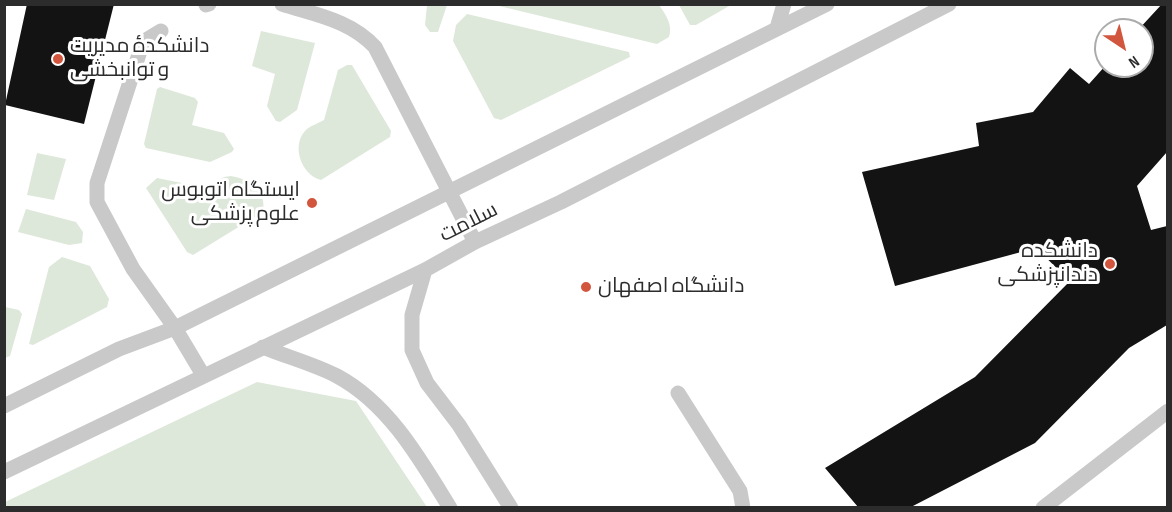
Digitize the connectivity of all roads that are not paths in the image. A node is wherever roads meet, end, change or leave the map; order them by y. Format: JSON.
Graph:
{"nodes":[{"id":1,"x":282,"y":4,"type":"edge"},
{"id":2,"x":784,"y":4,"type":"edge"},
{"id":3,"x":827,"y":4,"type":"edge"},
{"id":4,"x":949,"y":4,"type":"edge"},
{"id":5,"x":777,"y":28,"type":"junction"},
{"id":6,"x":161,"y":31,"type":"dead end"},
{"id":7,"x":450,"y":193,"type":"junction"},
{"id":8,"x":475,"y":242,"type":"junction"},
{"id":9,"x":425,"y":270,"type":"junction"},
{"id":10,"x":175,"y":328,"type":"junction"},
{"id":11,"x":263,"y":348,"type":"junction"},
{"id":12,"x":203,"y":375,"type":"junction"},
{"id":13,"x":678,"y":393,"type":"dead end"},
{"id":14,"x":4,"y":406,"type":"edge"},
{"id":15,"x":1167,"y":411,"type":"edge"},
{"id":16,"x":4,"y":472,"type":"edge"},
{"id":17,"x":450,"y":507,"type":"edge"},
{"id":18,"x":511,"y":507,"type":"edge"},
{"id":19,"x":743,"y":507,"type":"edge"},
{"id":20,"x":1043,"y":507,"type":"edge"}],
"edges":[{"from":1,"to":7,"type":"lane"},
{"from":2,"to":5,"type":"lane"},
{"from":3,"to":5,"type":"lane","name":"سلامت"},
{"from":4,"to":8,"type":"lane","name":"سلامت"},
{"from":5,"to":7,"type":"lane","name":"سلامت"},
{"from":6,"to":10,"type":"lane"},
{"from":7,"to":8,"type":"lane"},
{"from":7,"to":10,"type":"lane","name":"سلامت"},
{"from":8,"to":9,"type":"lane","name":"سلامت"},
{"from":9,"to":11,"type":"lane","name":"سلامت"},
{"from":9,"to":18,"type":"lane"},
{"from":10,"to":12,"type":"lane"},
{"from":10,"to":14,"type":"lane","name":"سلامت"},
{"from":11,"to":12,"type":"lane","name":"سلامت"},
{"from":11,"to":17,"type":"lane"},
{"from":12,"to":16,"type":"lane","name":"سلامت"},
{"from":13,"to":19,"type":"lane"},
{"from":15,"to":20,"type":"lane"}]}
